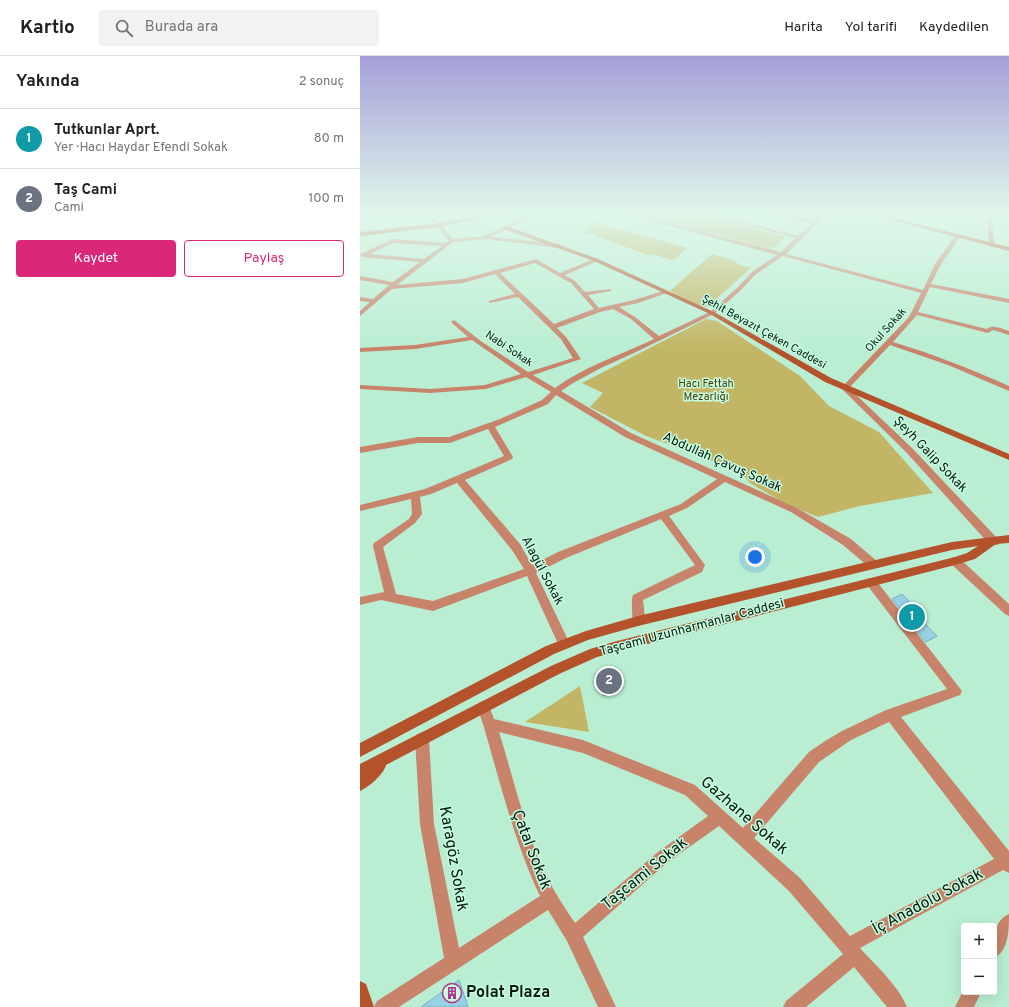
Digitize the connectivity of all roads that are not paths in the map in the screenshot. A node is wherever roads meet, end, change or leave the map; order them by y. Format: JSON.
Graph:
{"nodes":[{"id":1,"x":397,"y":258,"type":"edge"},
{"id":2,"x":429,"y":258,"type":"edge"},
{"id":3,"x":592,"y":258,"type":"edge"},
{"id":4,"x":776,"y":258,"type":"edge"},
{"id":5,"x":800,"y":258,"type":"edge"},
{"id":6,"x":942,"y":258,"type":"edge"},
{"id":7,"x":596,"y":260,"type":"junction"},
{"id":8,"x":425,"y":261,"type":"junction"},
{"id":9,"x":496,"y":272,"type":"junction"},
{"id":10,"x":560,"y":275,"type":"junction"},
{"id":11,"x":360,"y":278,"type":"edge"},
{"id":12,"x":392,"y":286,"type":"junction"},
{"id":13,"x":927,"y":289,"type":"junction"},
{"id":14,"x":609,"y":290,"type":"dead end"},
{"id":15,"x":665,"y":292,"type":"junction"},
{"id":16,"x":585,"y":294,"type":"junction"},
{"id":17,"x":520,"y":295,"type":"junction"},
{"id":18,"x":360,"y":299,"type":"edge"},
{"id":19,"x":375,"y":301,"type":"junction"},
{"id":20,"x":1009,"y":301,"type":"edge"},
{"id":21,"x":491,"y":302,"type":"dead end"},
{"id":22,"x":614,"y":307,"type":"junction"},
{"id":23,"x":598,"y":310,"type":"junction"},
{"id":24,"x":915,"y":312,"type":"junction"},
{"id":25,"x":712,"y":313,"type":"junction"},
{"id":26,"x":360,"y":314,"type":"edge"},
{"id":27,"x":454,"y":322,"type":"dead end"},
{"id":28,"x":553,"y":327,"type":"junction"},
{"id":29,"x":1009,"y":333,"type":"edge"},
{"id":30,"x":474,"y":338,"type":"junction"},
{"id":31,"x":659,"y":339,"type":"junction"},
{"id":32,"x":889,"y":343,"type":"junction"},
{"id":33,"x":360,"y":350,"type":"edge"},
{"id":34,"x":527,"y":374,"type":"junction"},
{"id":35,"x":360,"y":387,"type":"edge"},
{"id":36,"x":845,"y":388,"type":"junction"},
{"id":37,"x":1009,"y":389,"type":"edge"},
{"id":38,"x":555,"y":392,"type":"junction"},
{"id":39,"x":490,"y":426,"type":"junction"},
{"id":40,"x":360,"y":450,"type":"edge"},
{"id":41,"x":1009,"y":457,"type":"edge"},
{"id":42,"x":725,"y":478,"type":"junction"},
{"id":43,"x":459,"y":479,"type":"junction"},
{"id":44,"x":415,"y":496,"type":"junction"},
{"id":45,"x":360,"y":508,"type":"edge"},
{"id":46,"x":663,"y":514,"type":"junction"},
{"id":47,"x":1004,"y":541,"type":"edge"},
{"id":48,"x":956,"y":561,"type":"junction"},
{"id":49,"x":874,"y":565,"type":"junction"},
{"id":50,"x":530,"y":571,"type":"junction"},
{"id":51,"x":871,"y":582,"type":"junction"},
{"id":52,"x":392,"y":598,"type":"junction"},
{"id":53,"x":360,"y":601,"type":"edge"},
{"id":54,"x":1009,"y":611,"type":"edge"},
{"id":55,"x":638,"y":621,"type":"junction"},
{"id":56,"x":564,"y":644,"type":"junction"},
{"id":57,"x":483,"y":707,"type":"junction"},
{"id":58,"x":891,"y":714,"type":"junction"},
{"id":59,"x":490,"y":724,"type":"junction"},
{"id":60,"x":422,"y":739,"type":"junction"},
{"id":61,"x":360,"y":750,"type":"edge"},
{"id":62,"x":392,"y":754,"type":"junction"},
{"id":63,"x":360,"y":771,"type":"edge"},
{"id":64,"x":360,"y":784,"type":"edge"},
{"id":65,"x":719,"y":817,"type":"junction"},
{"id":66,"x":742,"y":839,"type":"junction"},
{"id":67,"x":1008,"y":862,"type":"edge"},
{"id":68,"x":550,"y":899,"type":"junction"},
{"id":69,"x":1009,"y":922,"type":"edge"},
{"id":70,"x":574,"y":935,"type":"junction"},
{"id":71,"x":997,"y":944,"type":"edge"},
{"id":72,"x":852,"y":951,"type":"junction"},
{"id":73,"x":453,"y":961,"type":"junction"},
{"id":74,"x":360,"y":990,"type":"edge"},
{"id":75,"x":970,"y":995,"type":"edge"},
{"id":76,"x":365,"y":1007,"type":"edge"},
{"id":77,"x":383,"y":1007,"type":"edge"},
{"id":78,"x":607,"y":1007,"type":"edge"},
{"id":79,"x":792,"y":1007,"type":"edge"},
{"id":80,"x":898,"y":1007,"type":"edge"},
{"id":81,"x":964,"y":1007,"type":"edge"}],
"edges":[{"from":1,"to":8,"type":"street"},
{"from":2,"to":8,"type":"street"},
{"from":3,"to":7,"type":"street","name":"Şehit Beyazıt Çeken Caddesi"},
{"from":4,"to":25,"type":"street"},
{"from":5,"to":13,"type":"street"},
{"from":6,"to":13,"type":"street","name":"Okul Sokak"},
{"from":7,"to":10,"type":"street"},
{"from":7,"to":15,"type":"street","name":"Şehit Beyazıt Çeken Caddesi"},
{"from":8,"to":12,"type":"street"},
{"from":9,"to":10,"type":"street"},
{"from":9,"to":12,"type":"street"},
{"from":9,"to":17,"type":"street"},
{"from":10,"to":16,"type":"street"},
{"from":11,"to":12,"type":"street"},
{"from":12,"to":19,"type":"street"},
{"from":13,"to":20,"type":"street"},
{"from":13,"to":24,"type":"street","name":"Okul Sokak"},
{"from":14,"to":16,"type":"street"},
{"from":15,"to":22,"type":"street"},
{"from":15,"to":25,"type":"street","name":"Şehit Beyazıt Çeken Caddesi"},
{"from":16,"to":23,"type":"street"},
{"from":17,"to":21,"type":"street"},
{"from":17,"to":28,"type":"street"},
{"from":18,"to":19,"type":"street"},
{"from":19,"to":26,"type":"street"},
{"from":22,"to":23,"type":"street"},
{"from":22,"to":31,"type":"street"},
{"from":23,"to":28,"type":"street"},
{"from":24,"to":29,"type":"street"},
{"from":24,"to":32,"type":"street","name":"Okul Sokak"},
{"from":25,"to":31,"type":"street"},
{"from":25,"to":36,"type":"street","name":"Şehit Beyazıt Çeken Caddesi"},
{"from":27,"to":30,"type":"street","name":"Nabi Sokak"},
{"from":28,"to":34,"type":"street"},
{"from":30,"to":33,"type":"street"},
{"from":30,"to":34,"type":"street","name":"Nabi Sokak"},
{"from":31,"to":38,"type":"street"},
{"from":32,"to":36,"type":"street","name":"Okul Sokak"},
{"from":32,"to":37,"type":"street"},
{"from":34,"to":35,"type":"street"},
{"from":34,"to":38,"type":"street","name":"Nabi Sokak"},
{"from":36,"to":41,"type":"street","name":"Şehit Beyazıt Çeken Caddesi"},
{"from":36,"to":47,"type":"street","name":"Şeyh Galip Sokak"},
{"from":38,"to":39,"type":"street"},
{"from":38,"to":42,"type":"street","name":"Abdullah Çavuş Sokak"},
{"from":39,"to":40,"type":"street"},
{"from":39,"to":43,"type":"street"},
{"from":42,"to":46,"type":"street"},
{"from":42,"to":49,"type":"street","name":"Abdullah Çavuş Sokak"},
{"from":43,"to":44,"type":"street"},
{"from":43,"to":50,"type":"street","name":"Alagül Sokak"},
{"from":44,"to":45,"type":"street"},
{"from":44,"to":52,"type":"street"},
{"from":46,"to":50,"type":"street"},
{"from":46,"to":55,"type":"street"},
{"from":47,"to":48,"type":"street","name":"Taşcami Uzunharmanlar Caddesi"},
{"from":47,"to":49,"type":"street","name":"Taşcami Uzunharmanlar Caddesi"},
{"from":48,"to":51,"type":"street","name":"Taşcami Uzunharmanlar Caddesi"},
{"from":48,"to":54,"type":"street"},
{"from":49,"to":55,"type":"street","name":"Taşcami Uzunharmanlar Caddesi"},
{"from":50,"to":52,"type":"street"},
{"from":50,"to":56,"type":"street","name":"Alagül Sokak"},
{"from":51,"to":57,"type":"street","name":"Taşcami Uzunharmanlar Caddesi"},
{"from":51,"to":58,"type":"street"},
{"from":52,"to":53,"type":"street"},
{"from":55,"to":56,"type":"street","name":"Taşcami Uzunharmanlar Caddesi"},
{"from":56,"to":61,"type":"street","name":"Taşcami Uzunharmanlar Caddesi"},
{"from":57,"to":59,"type":"street","name":"Çatal Sokak"},
{"from":57,"to":60,"type":"street","name":"Taşcami Uzunharmanlar Caddesi"},
{"from":58,"to":66,"type":"street"},
{"from":58,"to":67,"type":"street"},
{"from":59,"to":65,"type":"street","name":"Gazhane Sokak"},
{"from":59,"to":68,"type":"street","name":"Çatal Sokak"},
{"from":60,"to":62,"type":"street","name":"Taşcami Uzunharmanlar Caddesi"},
{"from":60,"to":73,"type":"street","name":"Karagöz Sokak"},
{"from":62,"to":63,"type":"street","name":"Taşcami Uzunharmanlar Caddesi"},
{"from":62,"to":64,"type":"street"},
{"from":65,"to":66,"type":"street","name":"Gazhane Sokak"},
{"from":65,"to":70,"type":"street","name":"Taşcami Sokak"},
{"from":66,"to":72,"type":"street","name":"Gazhane Sokak"},
{"from":67,"to":72,"type":"street","name":"İç Anadolu Sokak"},
{"from":68,"to":70,"type":"street","name":"Çatal Sokak"},
{"from":68,"to":73,"type":"street"},
{"from":69,"to":71,"type":"street"},
{"from":70,"to":78,"type":"street","name":"Çatal Sokak"},
{"from":72,"to":79,"type":"street","name":"İç Anadolu Sokak"},
{"from":72,"to":80,"type":"street","name":"Gazhane Sokak"},
{"from":73,"to":77,"type":"street"},
{"from":74,"to":76,"type":"street"},
{"from":75,"to":81,"type":"street"}]}
